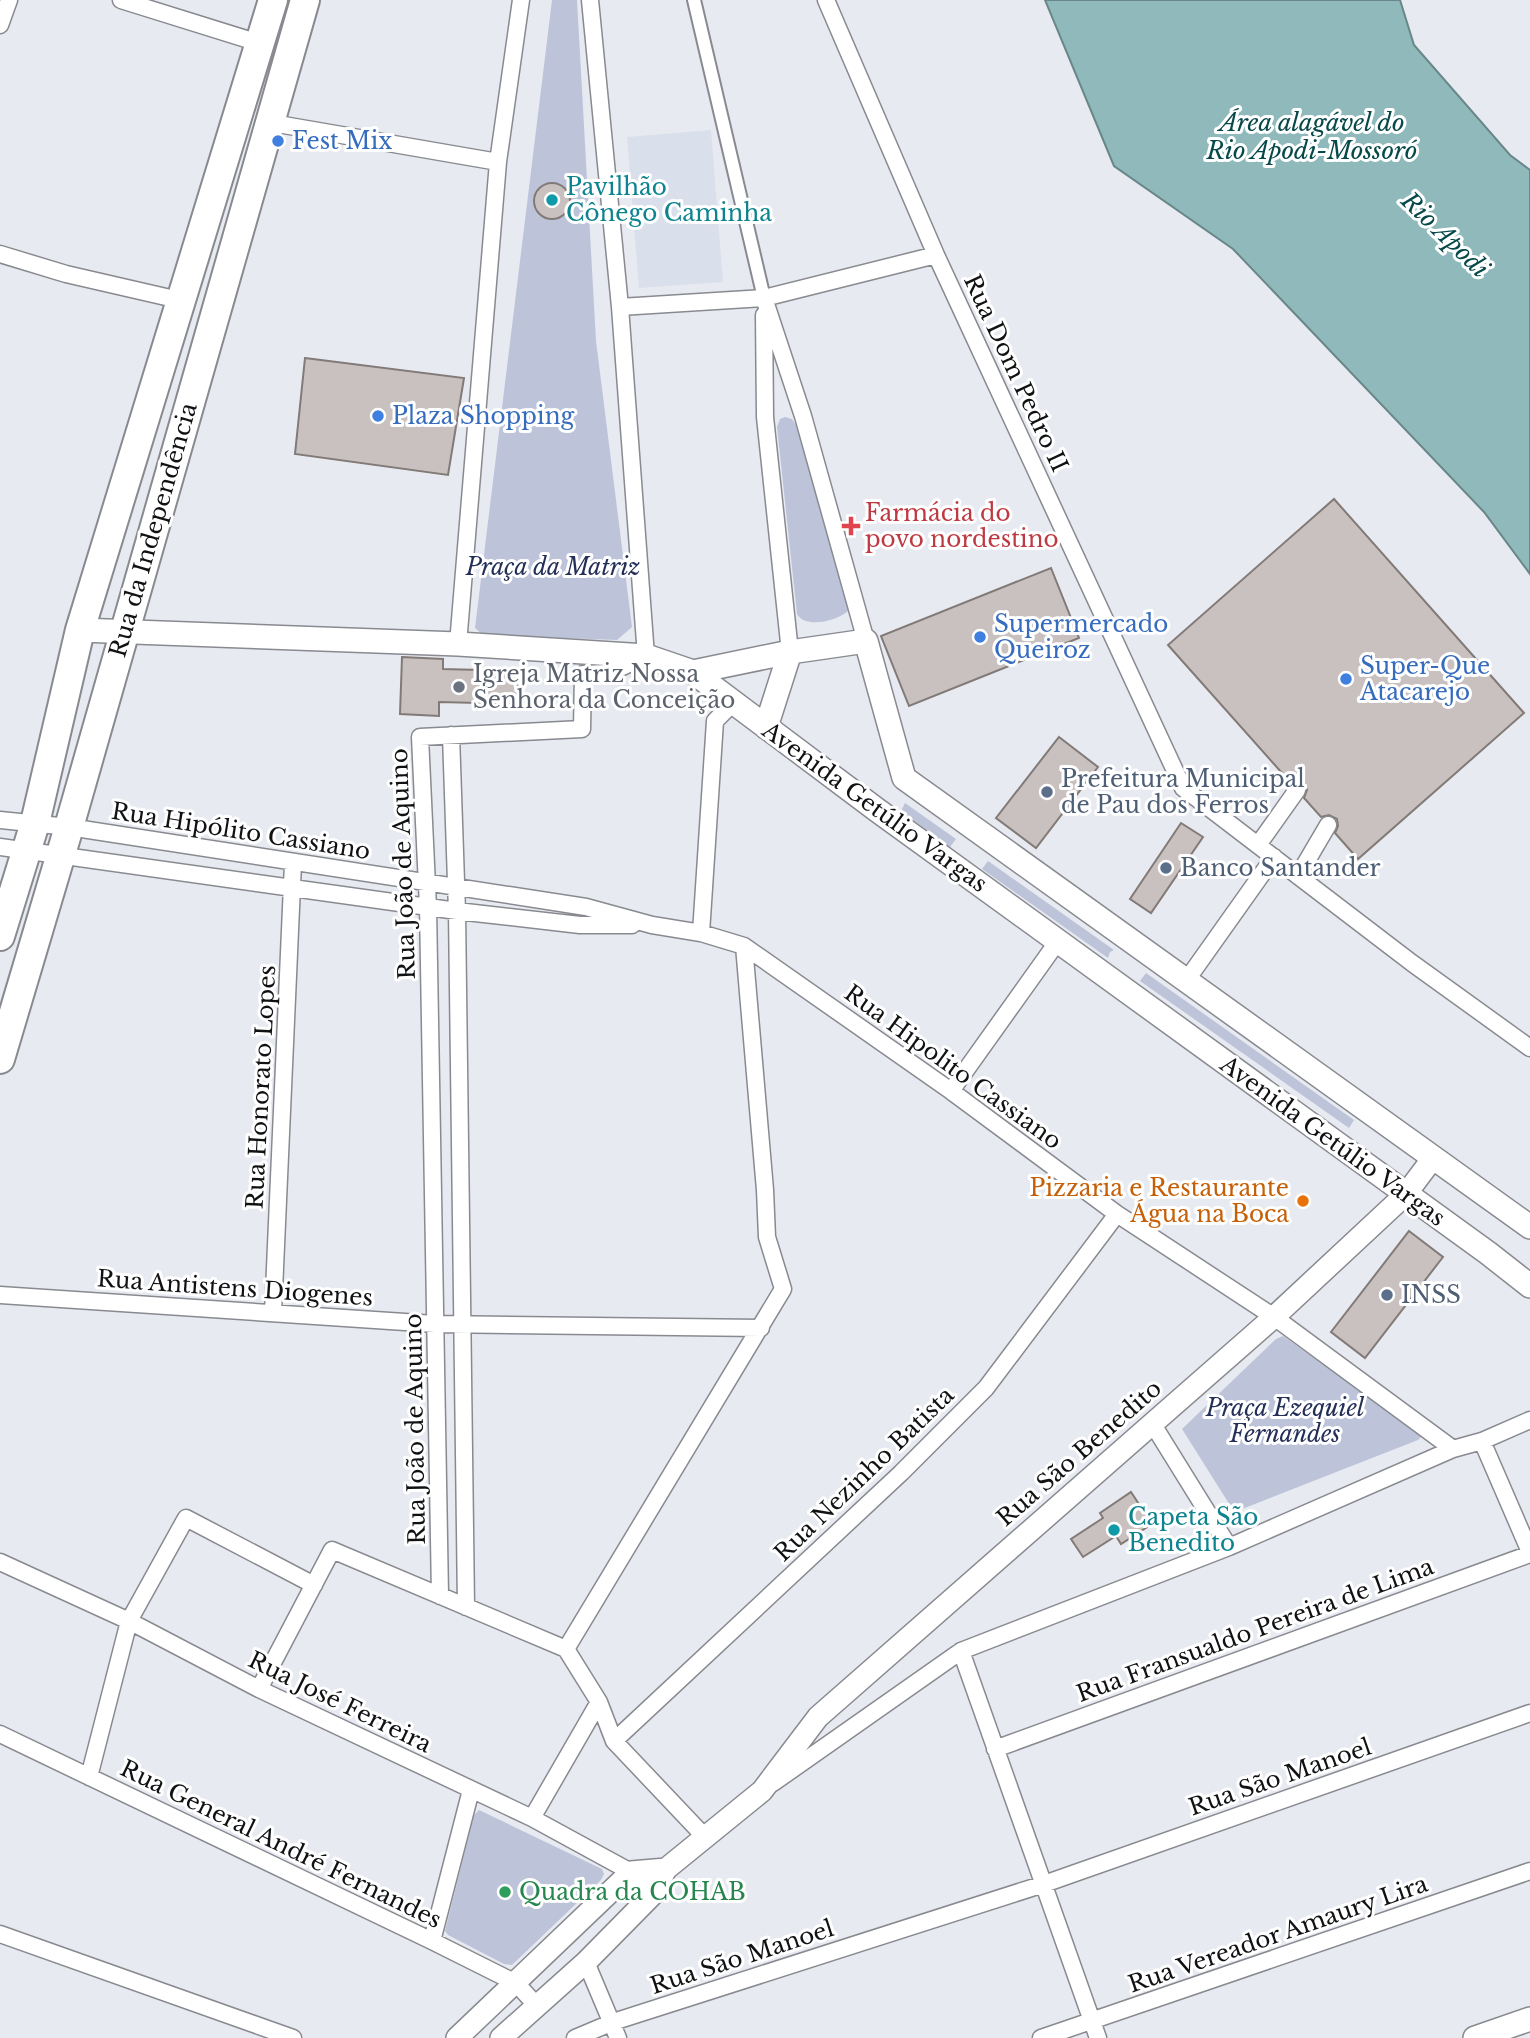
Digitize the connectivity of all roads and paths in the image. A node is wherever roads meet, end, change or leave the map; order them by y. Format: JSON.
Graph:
{"nodes":[{"id":1,"x":9,"y":0,"type":"edge"},
{"id":2,"x":121,"y":0,"type":"edge"},
{"id":3,"x":272,"y":0,"type":"edge"},
{"id":4,"x":305,"y":0,"type":"edge"},
{"id":5,"x":521,"y":0,"type":"edge"},
{"id":6,"x":590,"y":0,"type":"edge"},
{"id":7,"x":694,"y":0,"type":"edge"},
{"id":8,"x":826,"y":0,"type":"edge"},
{"id":9,"x":0,"y":25,"type":"edge"},
{"id":10,"x":259,"y":43,"type":"junction"},
{"id":11,"x":272,"y":123,"type":"junction"},
{"id":12,"x":498,"y":162,"type":"junction"},
{"id":13,"x":0,"y":254,"type":"edge"},
{"id":14,"x":936,"y":255,"type":"junction"},
{"id":15,"x":764,"y":298,"type":"junction"},
{"id":16,"x":179,"y":300,"type":"junction"},
{"id":17,"x":620,"y":307,"type":"junction"},
{"id":18,"x":80,"y":630,"type":"junction"},
{"id":19,"x":123,"y":632,"type":"junction"},
{"id":20,"x":866,"y":640,"type":"junction"},
{"id":21,"x":458,"y":644,"type":"junction"},
{"id":22,"x":790,"y":652,"type":"junction"},
{"id":23,"x":646,"y":656,"type":"junction"},
{"id":24,"x":693,"y":673,"type":"junction"},
{"id":25,"x":733,"y":704,"type":"junction"},
{"id":26,"x":766,"y":727,"type":"junction"},
{"id":27,"x":451,"y":735,"type":"junction"},
{"id":28,"x":1297,"y":790,"type":"dead end"},
{"id":29,"x":0,"y":820,"type":"edge"},
{"id":30,"x":1328,"y":825,"type":"dead end"},
{"id":31,"x":69,"y":827,"type":"junction"},
{"id":32,"x":21,"y":840,"type":"edge"},
{"id":33,"x":1258,"y":845,"type":"junction"},
{"id":34,"x":61,"y":854,"type":"junction"},
{"id":35,"x":1274,"y":857,"type":"junction"},
{"id":36,"x":293,"y":863,"type":"junction"},
{"id":37,"x":1298,"y":876,"type":"junction"},
{"id":38,"x":426,"y":882,"type":"junction"},
{"id":39,"x":455,"y":886,"type":"junction"},
{"id":40,"x":293,"y":889,"type":"junction"},
{"id":41,"x":428,"y":907,"type":"junction"},
{"id":42,"x":457,"y":911,"type":"junction"},
{"id":43,"x":652,"y":925,"type":"junction"},
{"id":44,"x":701,"y":933,"type":"junction"},
{"id":45,"x":0,"y":936,"type":"edge"},
{"id":46,"x":1058,"y":941,"type":"junction"},
{"id":47,"x":744,"y":946,"type":"junction"},
{"id":48,"x":1186,"y":981,"type":"junction"},
{"id":49,"x":1530,"y":1048,"type":"edge"},
{"id":50,"x":0,"y":1059,"type":"edge"},
{"id":51,"x":951,"y":1091,"type":"junction"},
{"id":52,"x":1433,"y":1158,"type":"junction"},
{"id":53,"x":1406,"y":1194,"type":"junction"},
{"id":54,"x":1117,"y":1214,"type":"junction"},
{"id":55,"x":1530,"y":1227,"type":"edge"},
{"id":56,"x":1529,"y":1282,"type":"edge"},
{"id":57,"x":0,"y":1295,"type":"edge"},
{"id":58,"x":273,"y":1313,"type":"junction"},
{"id":59,"x":1274,"y":1317,"type":"junction"},
{"id":60,"x":436,"y":1324,"type":"junction"},
{"id":61,"x":463,"y":1325,"type":"junction"},
{"id":62,"x":761,"y":1328,"type":"junction"},
{"id":63,"x":1530,"y":1420,"type":"edge"},
{"id":64,"x":1152,"y":1423,"type":"junction"},
{"id":65,"x":1482,"y":1441,"type":"junction"},
{"id":66,"x":1453,"y":1449,"type":"junction"},
{"id":67,"x":1229,"y":1547,"type":"junction"},
{"id":68,"x":1530,"y":1553,"type":"edge"},
{"id":69,"x":0,"y":1562,"type":"edge"},
{"id":70,"x":314,"y":1585,"type":"junction"},
{"id":71,"x":440,"y":1596,"type":"junction"},
{"id":72,"x":466,"y":1607,"type":"junction"},
{"id":73,"x":129,"y":1621,"type":"junction"},
{"id":74,"x":566,"y":1649,"type":"junction"},
{"id":75,"x":961,"y":1651,"type":"junction"},
{"id":76,"x":259,"y":1689,"type":"junction"},
{"id":77,"x":599,"y":1702,"type":"junction"},
{"id":78,"x":1530,"y":1713,"type":"edge"},
{"id":79,"x":0,"y":1734,"type":"edge"},
{"id":80,"x":614,"y":1741,"type":"junction"},
{"id":81,"x":995,"y":1749,"type":"junction"},
{"id":82,"x":89,"y":1777,"type":"junction"},
{"id":83,"x":471,"y":1790,"type":"junction"},
{"id":84,"x":762,"y":1791,"type":"junction"},
{"id":85,"x":532,"y":1818,"type":"junction"},
{"id":86,"x":704,"y":1836,"type":"junction"},
{"id":87,"x":666,"y":1869,"type":"junction"},
{"id":88,"x":1530,"y":1871,"type":"edge"},
{"id":89,"x":631,"y":1872,"type":"junction"},
{"id":90,"x":1044,"y":1884,"type":"junction"},
{"id":91,"x":653,"y":1894,"type":"junction"},
{"id":92,"x":0,"y":1934,"type":"edge"},
{"id":93,"x":432,"y":1941,"type":"junction"},
{"id":94,"x":586,"y":1962,"type":"junction"},
{"id":95,"x":516,"y":1983,"type":"junction"},
{"id":96,"x":536,"y":2005,"type":"junction"},
{"id":97,"x":1530,"y":2019,"type":"edge"},
{"id":98,"x":613,"y":2022,"type":"junction"},
{"id":99,"x":1093,"y":2022,"type":"junction"},
{"id":100,"x":293,"y":2038,"type":"edge"},
{"id":101,"x":457,"y":2038,"type":"edge"},
{"id":102,"x":501,"y":2038,"type":"edge"},
{"id":103,"x":575,"y":2038,"type":"edge"},
{"id":104,"x":618,"y":2038,"type":"edge"},
{"id":105,"x":1041,"y":2038,"type":"edge"},
{"id":106,"x":1098,"y":2038,"type":"edge"},
{"id":107,"x":1475,"y":2038,"type":"edge"}],
"edges":[{"from":1,"to":9,"type":"street"},
{"from":2,"to":10,"type":"street"},
{"from":3,"to":10,"type":"highway","name":"Rua da Independência"},
{"from":4,"to":11,"type":"highway","name":"Rua da Independência"},
{"from":5,"to":12,"type":"street"},
{"from":6,"to":17,"type":"street"},
{"from":7,"to":15,"type":"street"},
{"from":8,"to":14,"type":"street","name":"Rua Dom Pedro II"},
{"from":10,"to":16,"type":"highway","name":"Rua da Independência"},
{"from":11,"to":12,"type":"street"},
{"from":11,"to":19,"type":"highway","name":"Rua da Independência"},
{"from":12,"to":21,"type":"street"},
{"from":13,"to":16,"type":"street"},
{"from":14,"to":15,"type":"street"},
{"from":14,"to":33,"type":"street","name":"Rua Dom Pedro II"},
{"from":15,"to":17,"type":"street"},
{"from":15,"to":20,"type":"street"},
{"from":15,"to":22,"type":"street"},
{"from":16,"to":18,"type":"highway","name":"Rua da Independência"},
{"from":17,"to":23,"type":"street"},
{"from":18,"to":19,"type":"main road"},
{"from":18,"to":32,"type":"highway","name":"Rua da Independência"},
{"from":19,"to":21,"type":"main road"},
{"from":19,"to":31,"type":"highway","name":"Rua da Independência"},
{"from":20,"to":22,"type":"main road"},
{"from":20,"to":48,"type":"main road","name":"Avenida Getúlio Vargas"},
{"from":21,"to":23,"type":"main road"},
{"from":22,"to":24,"type":"main road"},
{"from":22,"to":26,"type":"main road"},
{"from":23,"to":24,"type":"main road"},
{"from":23,"to":27,"type":"street"},
{"from":24,"to":25,"type":"main road","name":"Avenida Getúlio Vargas"},
{"from":25,"to":26,"type":"main road","name":"Avenida Getúlio Vargas"},
{"from":25,"to":44,"type":"street"},
{"from":26,"to":46,"type":"main road","name":"Avenida Getúlio Vargas"},
{"from":27,"to":38,"type":"street","name":"Rua João de Aquino"},
{"from":27,"to":39,"type":"street"},
{"from":28,"to":33,"type":"street"},
{"from":29,"to":32,"type":"street","name":"Rua Hipólito Cassiano"},
{"from":30,"to":37,"type":"street"},
{"from":31,"to":32,"type":"street","name":"Rua Hipólito Cassiano"},
{"from":31,"to":34,"type":"highway","name":"Rua da Independência"},
{"from":31,"to":36,"type":"street","name":"Rua Hipólito Cassiano"},
{"from":32,"to":34,"type":"street","name":"Rua Hipólito Cassiano"},
{"from":32,"to":45,"type":"highway","name":"Rua da Independência"},
{"from":33,"to":35,"type":"street","name":"Rua Dom Pedro II"},
{"from":34,"to":40,"type":"street","name":"Rua Hipólito Cassiano"},
{"from":34,"to":50,"type":"highway","name":"Rua da Independência"},
{"from":35,"to":37,"type":"street","name":"Rua Dom Pedro II"},
{"from":35,"to":48,"type":"street"},
{"from":36,"to":38,"type":"street","name":"Rua Hipólito Cassiano"},
{"from":36,"to":40,"type":"street","name":"Rua Honorato Lopes"},
{"from":37,"to":49,"type":"street","name":"Rua Dom Pedro II"},
{"from":38,"to":39,"type":"street","name":"Rua Hipólito Cassiano"},
{"from":38,"to":41,"type":"street","name":"Rua João de Aquino"},
{"from":39,"to":42,"type":"street"},
{"from":39,"to":43,"type":"street","name":"Rua Hipólito Cassiano"},
{"from":40,"to":41,"type":"street","name":"Rua Hipólito Cassiano"},
{"from":40,"to":58,"type":"street","name":"Rua Honorato Lopes"},
{"from":41,"to":42,"type":"street","name":"Rua Hipólito Cassiano"},
{"from":41,"to":60,"type":"street","name":"Rua João de Aquino"},
{"from":42,"to":43,"type":"street","name":"Rua Hipólito Cassiano"},
{"from":42,"to":61,"type":"street"},
{"from":43,"to":44,"type":"street","name":"Rua Hipolito Cassiano"},
{"from":44,"to":47,"type":"street","name":"Rua Hipolito Cassiano"},
{"from":46,"to":51,"type":"street"},
{"from":46,"to":53,"type":"main road","name":"Avenida Getúlio Vargas"},
{"from":47,"to":51,"type":"street","name":"Rua Hipolito Cassiano"},
{"from":47,"to":62,"type":"street"},
{"from":48,"to":52,"type":"main road","name":"Avenida Getúlio Vargas"},
{"from":51,"to":54,"type":"street","name":"Rua Hipolito Cassiano"},
{"from":52,"to":53,"type":"street","name":"Rua São Benedito"},
{"from":52,"to":55,"type":"main road","name":"Avenida Getúlio Vargas"},
{"from":53,"to":56,"type":"main road","name":"Avenida Getúlio Vargas"},
{"from":53,"to":59,"type":"street","name":"Rua São Benedito"},
{"from":54,"to":59,"type":"street","name":"Rua Hipolito Cassiano"},
{"from":54,"to":80,"type":"street","name":"Rua Nezinho Batista"},
{"from":57,"to":58,"type":"street","name":"Rua Antistens Diogenes"},
{"from":58,"to":60,"type":"street","name":"Rua Antistens Diogenes"},
{"from":59,"to":64,"type":"street","name":"Rua São Benedito"},
{"from":59,"to":66,"type":"street","name":"Rua Hipolito Cassiano"},
{"from":60,"to":61,"type":"street","name":"Rua Antistens Diogenes"},
{"from":60,"to":71,"type":"street","name":"Rua João de Aquino"},
{"from":61,"to":62,"type":"street","name":"Rua Antistens Diogenes"},
{"from":61,"to":72,"type":"street"},
{"from":62,"to":74,"type":"street"},
{"from":63,"to":65,"type":"street"},
{"from":64,"to":67,"type":"street"},
{"from":64,"to":84,"type":"street","name":"Rua São Benedito"},
{"from":65,"to":66,"type":"street"},
{"from":65,"to":68,"type":"street"},
{"from":66,"to":67,"type":"street"},
{"from":67,"to":75,"type":"street"},
{"from":68,"to":81,"type":"street","name":"Rua Fransualdo Pereira de Lima"},
{"from":69,"to":73,"type":"street","name":"Rua José Ferreira"},
{"from":70,"to":71,"type":"street"},
{"from":70,"to":73,"type":"street"},
{"from":70,"to":76,"type":"street"},
{"from":71,"to":72,"type":"street"},
{"from":72,"to":74,"type":"street"},
{"from":73,"to":76,"type":"street","name":"Rua José Ferreira"},
{"from":73,"to":82,"type":"street"},
{"from":74,"to":77,"type":"street"},
{"from":75,"to":81,"type":"street"},
{"from":75,"to":84,"type":"street"},
{"from":76,"to":83,"type":"street","name":"Rua José Ferreira"},
{"from":77,"to":80,"type":"street"},
{"from":77,"to":85,"type":"street"},
{"from":78,"to":90,"type":"street","name":"Rua São Manoel"},
{"from":79,"to":82,"type":"street","name":"Rua General André Fernandes"},
{"from":80,"to":86,"type":"street"},
{"from":81,"to":90,"type":"street"},
{"from":82,"to":93,"type":"street","name":"Rua General André Fernandes"},
{"from":83,"to":85,"type":"street","name":"Rua José Ferreira"},
{"from":83,"to":93,"type":"street"},
{"from":84,"to":86,"type":"street","name":"Rua São Benedito"},
{"from":85,"to":89,"type":"street","name":"Rua José Ferreira"},
{"from":86,"to":87,"type":"street","name":"Rua São Benedito"},
{"from":87,"to":89,"type":"street"},
{"from":87,"to":91,"type":"street"},
{"from":88,"to":99,"type":"street","name":"Rua Vereador Amaury Lira"},
{"from":89,"to":91,"type":"street","name":"Rua José Ferreira"},
{"from":89,"to":95,"type":"street"},
{"from":90,"to":98,"type":"street","name":"Rua São Manoel"},
{"from":90,"to":99,"type":"street"},
{"from":91,"to":94,"type":"street"},
{"from":92,"to":100,"type":"street"},
{"from":93,"to":95,"type":"street","name":"Rua General André Fernandes"},
{"from":94,"to":96,"type":"street"},
{"from":94,"to":98,"type":"street"},
{"from":95,"to":96,"type":"street","name":"Rua General André Fernandes"},
{"from":95,"to":101,"type":"street"},
{"from":96,"to":102,"type":"street"},
{"from":97,"to":107,"type":"main road"},
{"from":98,"to":103,"type":"street","name":"Rua São Manoel"},
{"from":98,"to":104,"type":"street"},
{"from":99,"to":105,"type":"street","name":"Rua Vereador Amaury Lira"},
{"from":99,"to":106,"type":"street"}]}
